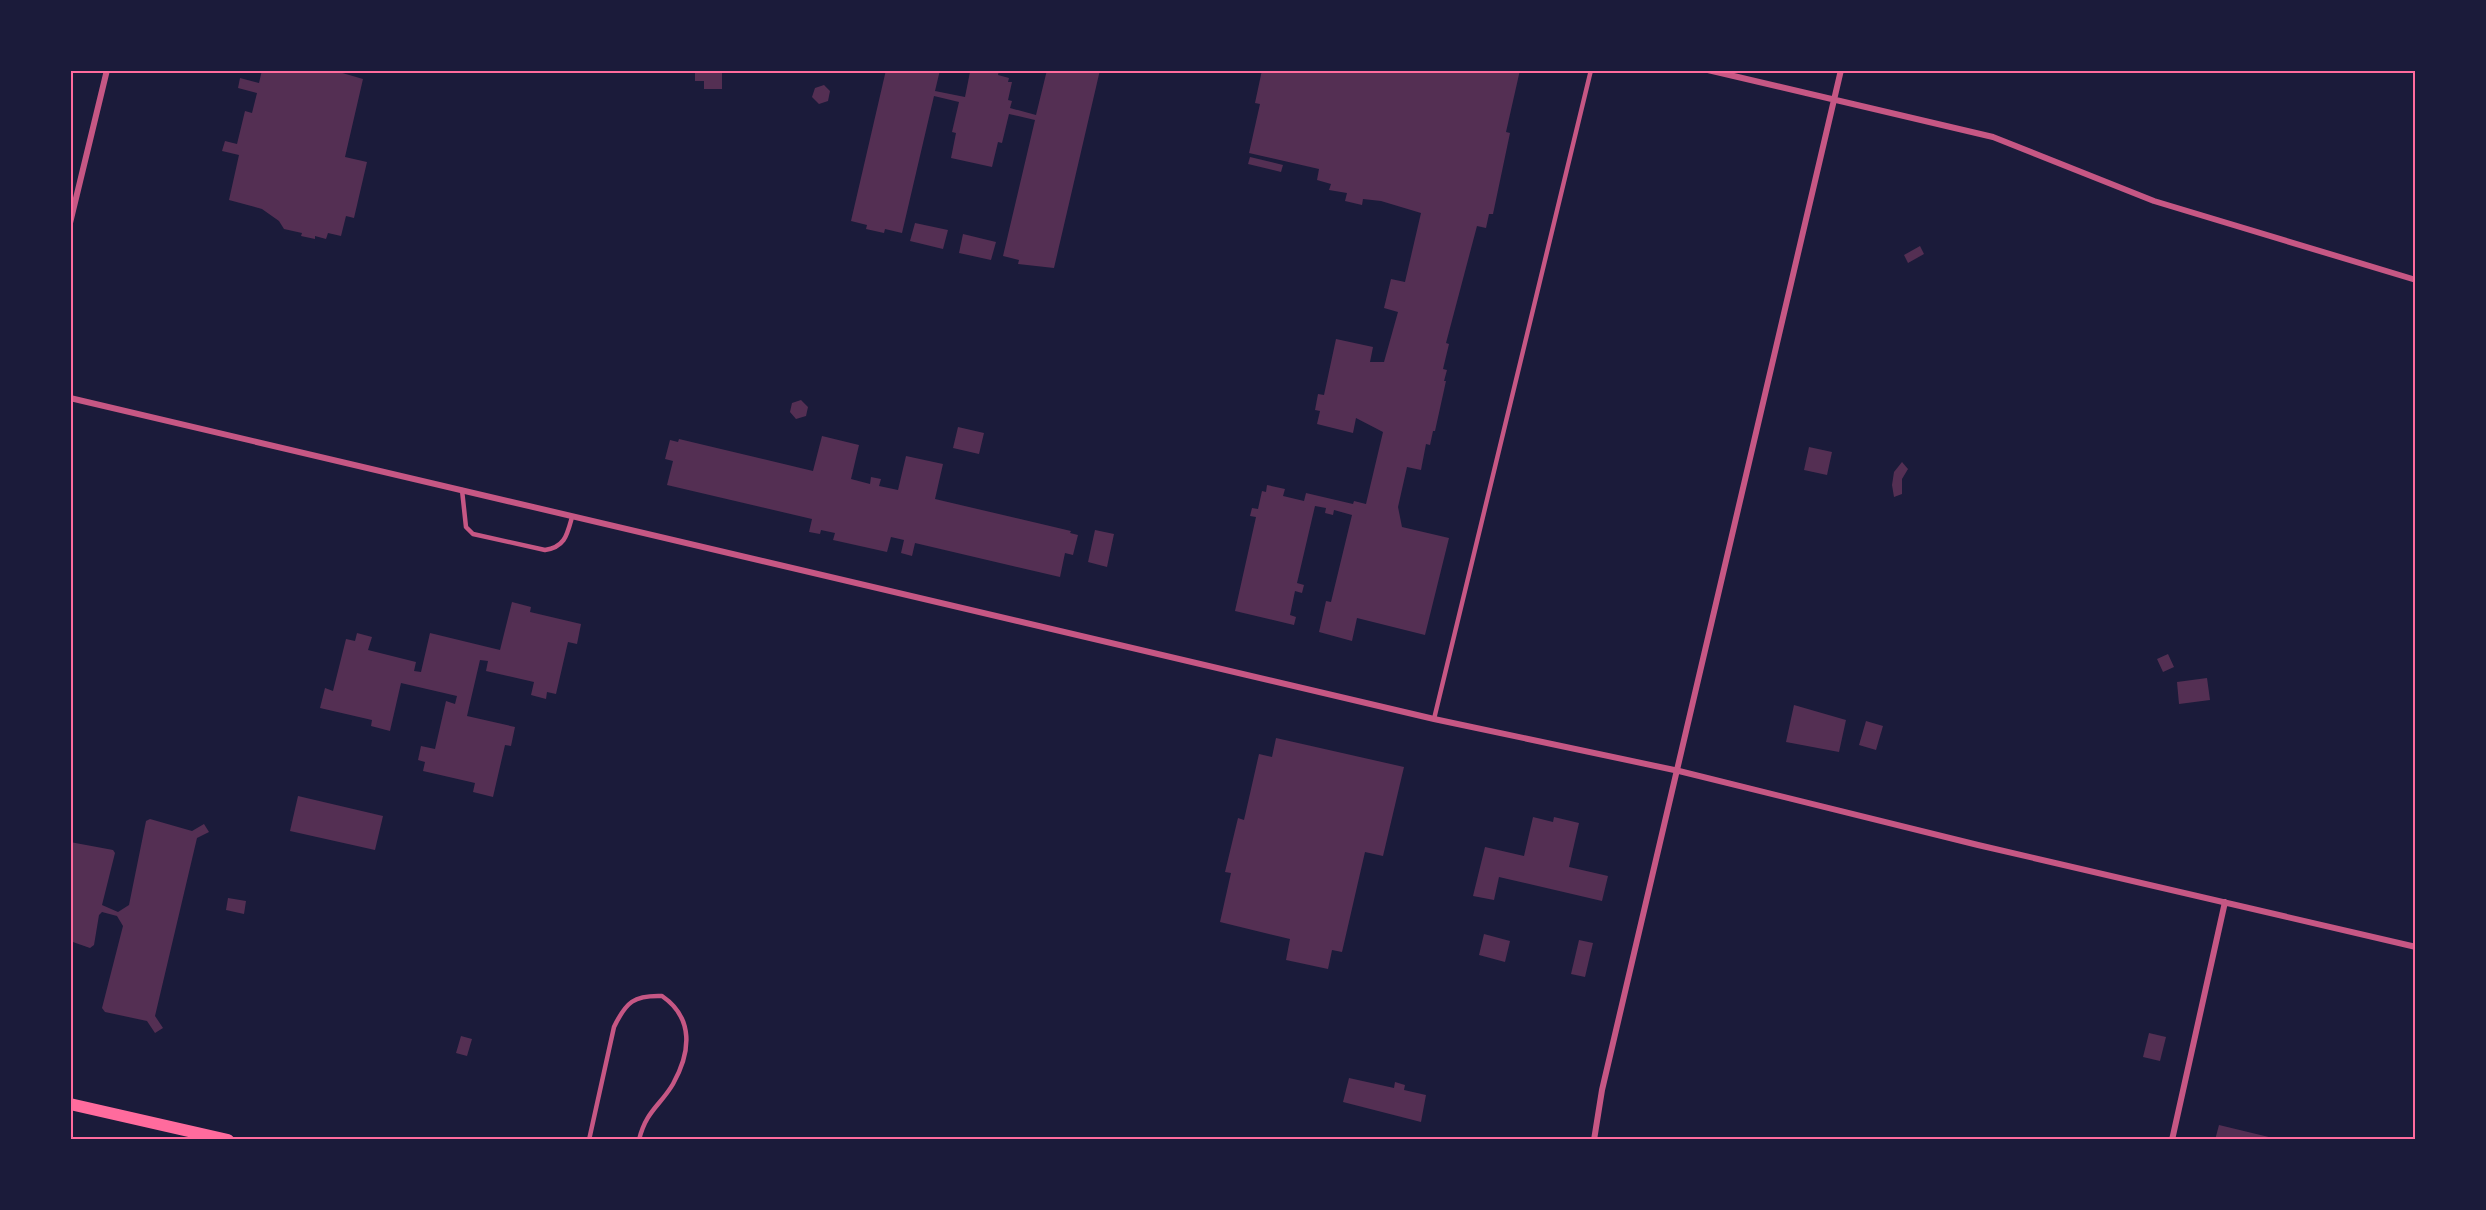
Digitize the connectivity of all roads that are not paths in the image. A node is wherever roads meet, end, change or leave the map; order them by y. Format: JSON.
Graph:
{"nodes":[{"id":1,"x":107,"y":70,"type":"edge"},
{"id":2,"x":1591,"y":70,"type":"edge"},
{"id":3,"x":1708,"y":70,"type":"edge"},
{"id":4,"x":1841,"y":70,"type":"edge"},
{"id":5,"x":1834,"y":100,"type":"junction"},
{"id":6,"x":70,"y":223,"type":"edge"},
{"id":7,"x":2415,"y":280,"type":"edge"},
{"id":8,"x":70,"y":398,"type":"edge"},
{"id":9,"x":462,"y":490,"type":"junction"},
{"id":10,"x":573,"y":517,"type":"junction"},
{"id":11,"x":1434,"y":719,"type":"junction"},
{"id":12,"x":1679,"y":771,"type":"junction"},
{"id":13,"x":2225,"y":902,"type":"junction"},
{"id":14,"x":2415,"y":947,"type":"edge"},
{"id":15,"x":70,"y":1104,"type":"edge"},
{"id":16,"x":228,"y":1140,"type":"edge"},
{"id":17,"x":588,"y":1140,"type":"edge"},
{"id":18,"x":639,"y":1140,"type":"edge"},
{"id":19,"x":1594,"y":1140,"type":"edge"},
{"id":20,"x":2172,"y":1140,"type":"edge"}],
"edges":[{"from":1,"to":6,"type":"street"},
{"from":2,"to":11,"type":"lane"},
{"from":3,"to":5,"type":"street"},
{"from":4,"to":5,"type":"street"},
{"from":5,"to":7,"type":"street"},
{"from":5,"to":12,"type":"street"},
{"from":8,"to":9,"type":"street"},
{"from":9,"to":10,"type":"street"},
{"from":9,"to":10,"type":"lane"},
{"from":10,"to":11,"type":"street"},
{"from":11,"to":12,"type":"street"},
{"from":12,"to":13,"type":"street"},
{"from":12,"to":19,"type":"street"},
{"from":13,"to":14,"type":"street"},
{"from":13,"to":20,"type":"street"},
{"from":15,"to":16,"type":"main road"},
{"from":17,"to":18,"type":"lane"}]}
